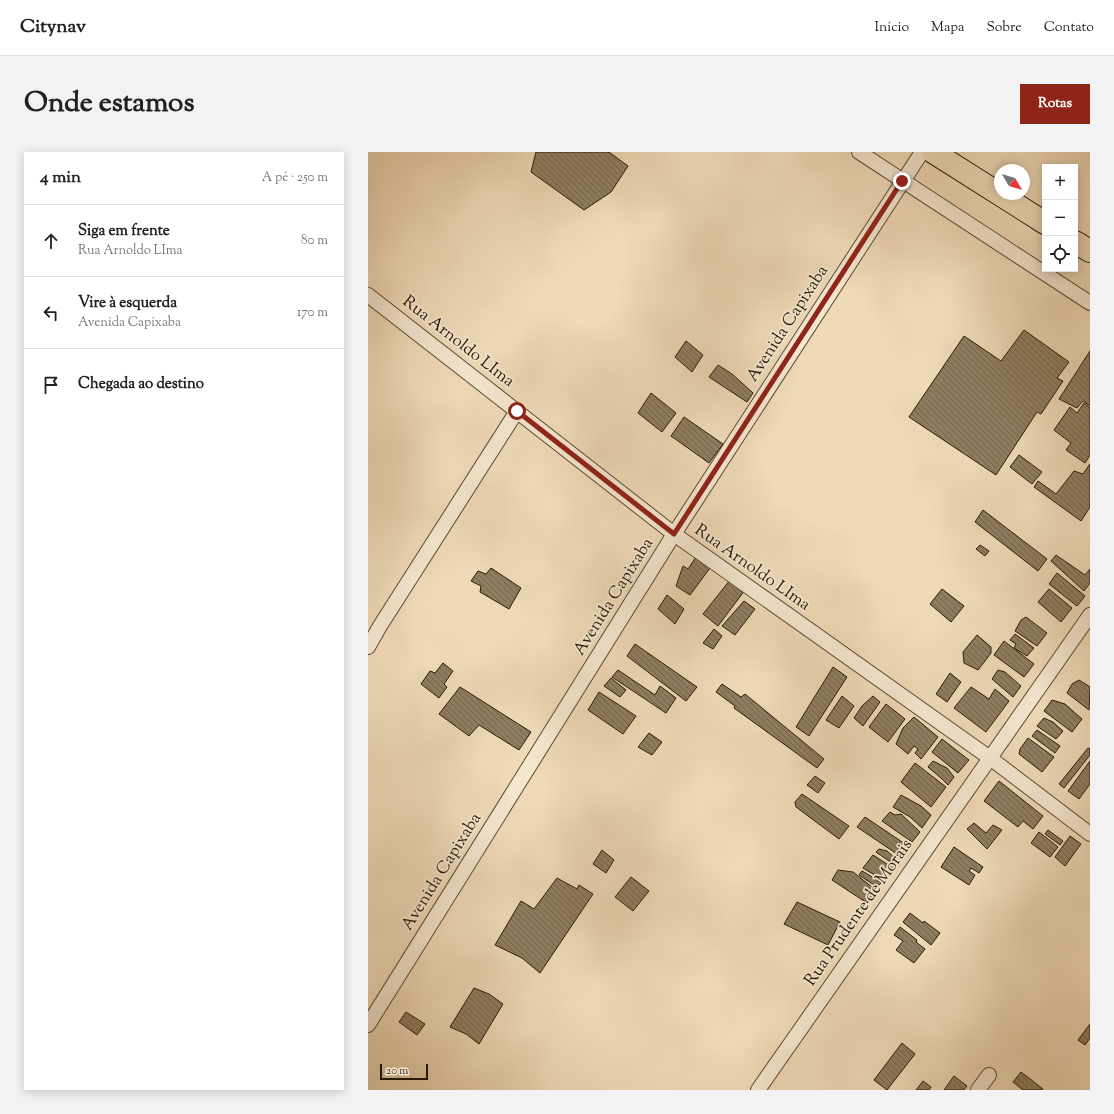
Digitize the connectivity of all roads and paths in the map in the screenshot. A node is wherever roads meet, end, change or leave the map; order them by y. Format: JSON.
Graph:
{"nodes":[{"id":1,"x":859,"y":152,"type":"edge"},
{"id":2,"x":922,"y":152,"type":"edge"},
{"id":3,"x":933,"y":152,"type":"edge"},
{"id":4,"x":902,"y":181,"type":"junction"},
{"id":5,"x":1042,"y":221,"type":"edge"},
{"id":6,"x":1078,"y":244,"type":"edge"},
{"id":7,"x":1090,"y":251,"type":"edge"},
{"id":8,"x":368,"y":295,"type":"edge"},
{"id":9,"x":1090,"y":302,"type":"edge"},
{"id":10,"x":517,"y":411,"type":"junction"},
{"id":11,"x":674,"y":534,"type":"junction"},
{"id":12,"x":1090,"y":616,"type":"edge"},
{"id":13,"x":368,"y":647,"type":"edge"},
{"id":14,"x":990,"y":758,"type":"junction"},
{"id":15,"x":1090,"y":834,"type":"edge"},
{"id":16,"x":368,"y":1025,"type":"edge"},
{"id":17,"x":989,"y":1075,"type":"dead end"},
{"id":18,"x":758,"y":1090,"type":"edge"},
{"id":19,"x":978,"y":1090,"type":"edge"}],
"edges":[{"from":1,"to":4,"type":"street"},
{"from":2,"to":4,"type":"street","name":"Avenida Capixaba"},
{"from":3,"to":5,"type":"highway"},
{"from":4,"to":9,"type":"street"},
{"from":4,"to":11,"type":"street","name":"Avenida Capixaba"},
{"from":6,"to":7,"type":"highway"},
{"from":8,"to":10,"type":"street","name":"Rua Arnoldo LIma"},
{"from":10,"to":11,"type":"street","name":"Rua Arnoldo LIma"},
{"from":10,"to":13,"type":"street"},
{"from":11,"to":14,"type":"street","name":"Rua Arnoldo LIma"},
{"from":11,"to":16,"type":"street","name":"Avenida Capixaba"},
{"from":12,"to":14,"type":"street","name":"Rua Prudente de Morais"},
{"from":14,"to":15,"type":"street","name":"Rua Arnoldo LIma"},
{"from":14,"to":18,"type":"street","name":"Rua Prudente de Morais"},
{"from":17,"to":19,"type":"street"}]}
